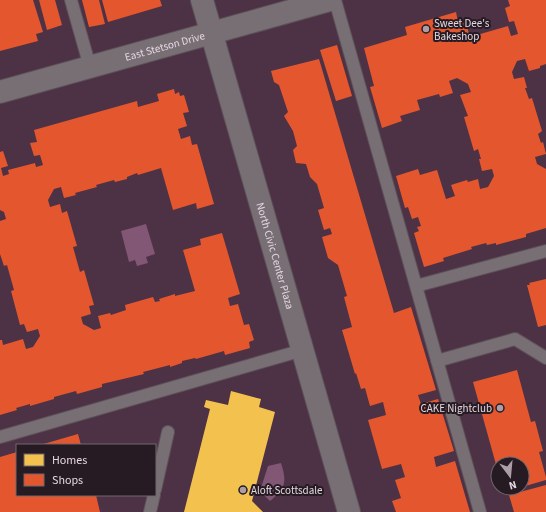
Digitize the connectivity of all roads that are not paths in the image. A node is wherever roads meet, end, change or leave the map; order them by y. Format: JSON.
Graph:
{"nodes":[{"id":1,"x":71,"y":0,"type":"edge"},
{"id":2,"x":202,"y":0,"type":"edge"},
{"id":3,"x":330,"y":0,"type":"edge"},
{"id":4,"x":335,"y":0,"type":"edge"},
{"id":5,"x":212,"y":34,"type":"junction"},
{"id":6,"x":90,"y":68,"type":"junction"},
{"id":7,"x":0,"y":92,"type":"edge"},
{"id":8,"x":546,"y":250,"type":"edge"},
{"id":9,"x":416,"y":286,"type":"junction"},
{"id":10,"x":303,"y":350,"type":"junction"},
{"id":11,"x":546,"y":358,"type":"edge"},
{"id":12,"x":437,"y":361,"type":"junction"},
{"id":13,"x":168,"y":432,"type":"dead end"},
{"id":14,"x":0,"y":437,"type":"edge"},
{"id":15,"x":156,"y":486,"type":"edge"},
{"id":16,"x":154,"y":496,"type":"edge"},
{"id":17,"x":150,"y":512,"type":"edge"},
{"id":18,"x":349,"y":512,"type":"edge"},
{"id":19,"x":480,"y":512,"type":"edge"}],
"edges":[{"from":1,"to":6,"type":"lane"},
{"from":2,"to":5,"type":"street","name":"North Civic Center Plaza"},
{"from":3,"to":5,"type":"street","name":"East Stetson Drive"},
{"from":4,"to":9,"type":"lane"},
{"from":5,"to":6,"type":"street","name":"East Stetson Drive"},
{"from":5,"to":10,"type":"street","name":"North Civic Center Plaza"},
{"from":6,"to":7,"type":"street","name":"East Stetson Drive"},
{"from":8,"to":9,"type":"lane"},
{"from":9,"to":12,"type":"lane"},
{"from":10,"to":14,"type":"lane"},
{"from":10,"to":18,"type":"street","name":"North Civic Center Plaza"},
{"from":11,"to":12,"type":"lane"},
{"from":12,"to":19,"type":"lane"},
{"from":13,"to":15,"type":"lane"},
{"from":16,"to":17,"type":"lane"}]}
